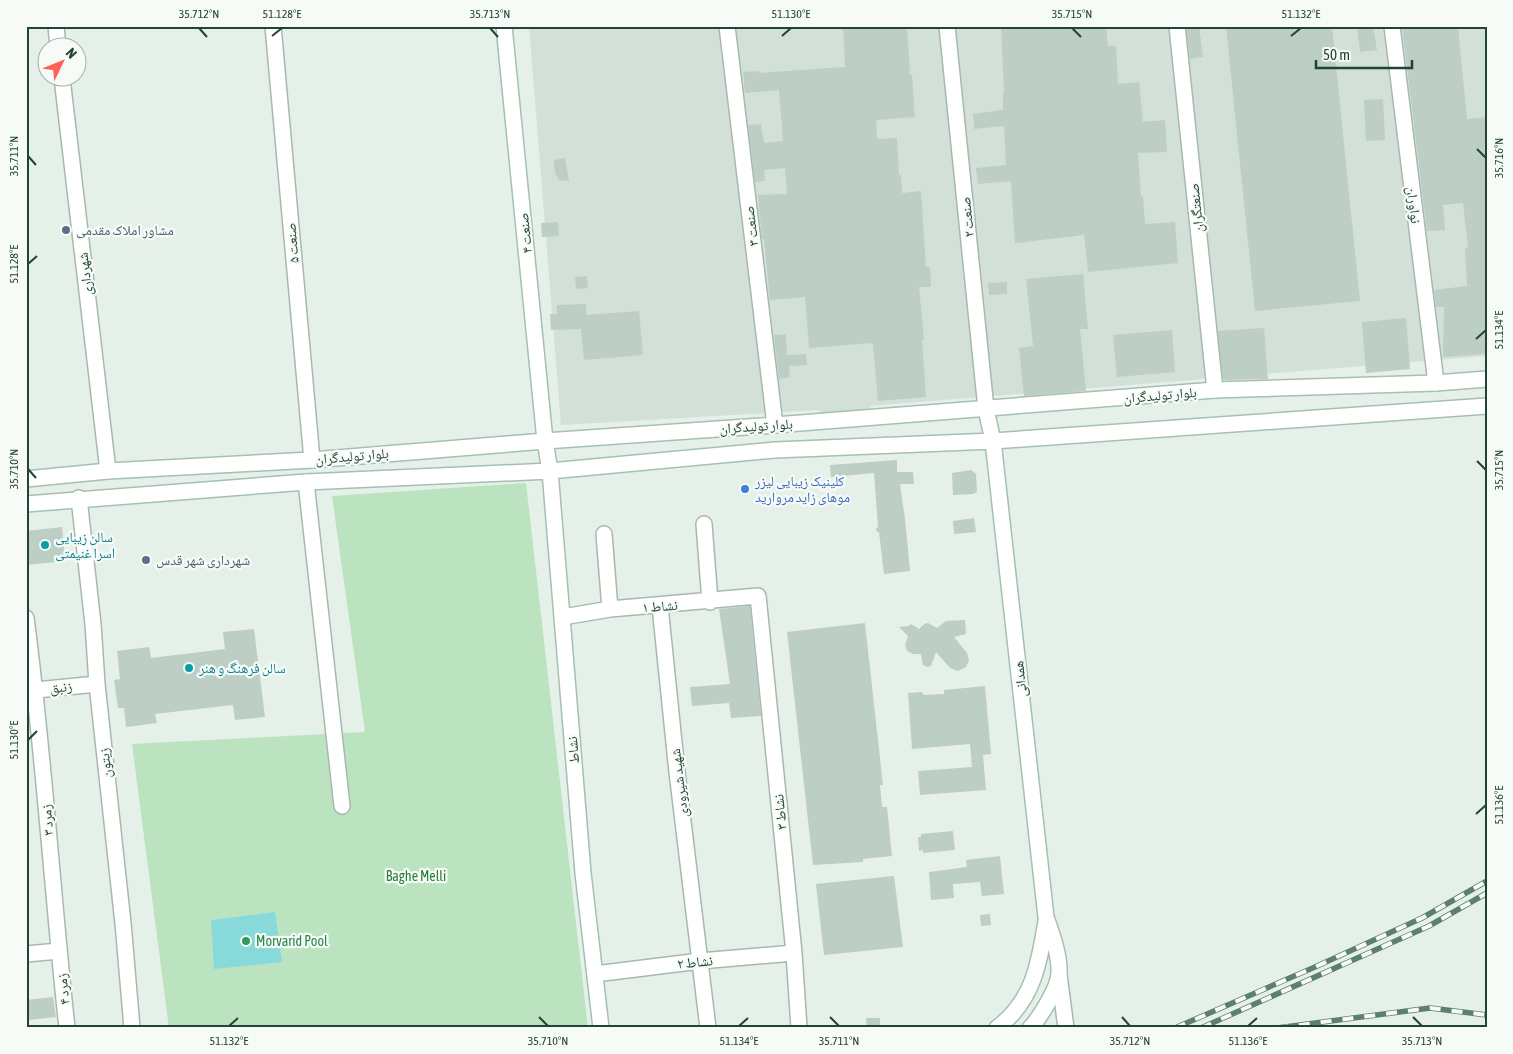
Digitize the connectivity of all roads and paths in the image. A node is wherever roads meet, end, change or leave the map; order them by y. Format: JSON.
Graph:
{"nodes":[{"id":1,"x":273,"y":26,"type":"edge"},
{"id":2,"x":504,"y":26,"type":"edge"},
{"id":3,"x":727,"y":26,"type":"edge"},
{"id":4,"x":947,"y":26,"type":"edge"},
{"id":5,"x":1177,"y":26,"type":"edge"},
{"id":6,"x":1392,"y":26,"type":"edge"},
{"id":7,"x":63,"y":88,"type":"edge"},
{"id":8,"x":1487,"y":379,"type":"edge"},
{"id":9,"x":1436,"y":383,"type":"junction"},
{"id":10,"x":1215,"y":390,"type":"junction"},
{"id":11,"x":1487,"y":406,"type":"edge"},
{"id":12,"x":986,"y":409,"type":"junction"},
{"id":13,"x":775,"y":425,"type":"junction"},
{"id":14,"x":546,"y":441,"type":"junction"},
{"id":15,"x":993,"y":441,"type":"junction"},
{"id":16,"x":775,"y":450,"type":"junction"},
{"id":17,"x":312,"y":460,"type":"junction"},
{"id":18,"x":108,"y":471,"type":"junction"},
{"id":19,"x":550,"y":471,"type":"junction"},
{"id":20,"x":26,"y":479,"type":"edge"},
{"id":21,"x":306,"y":482,"type":"junction"},
{"id":22,"x":78,"y":498,"type":"junction"},
{"id":23,"x":26,"y":504,"type":"edge"},
{"id":24,"x":704,"y":524,"type":"dead end"},
{"id":25,"x":604,"y":534,"type":"dead end"},
{"id":26,"x":758,"y":596,"type":"joint"},
{"id":27,"x":710,"y":602,"type":"junction"},
{"id":28,"x":660,"y":606,"type":"junction"},
{"id":29,"x":610,"y":609,"type":"junction"},
{"id":30,"x":562,"y":617,"type":"junction"},
{"id":31,"x":26,"y":618,"type":"edge"},
{"id":32,"x":97,"y":684,"type":"junction"},
{"id":33,"x":31,"y":690,"type":"edge"},
{"id":34,"x":342,"y":806,"type":"dead end"},
{"id":35,"x":1046,"y":917,"type":"junction"},
{"id":36,"x":59,"y":951,"type":"junction"},
{"id":37,"x":794,"y":953,"type":"junction"},
{"id":38,"x":26,"y":954,"type":"edge"},
{"id":39,"x":700,"y":961,"type":"junction"},
{"id":40,"x":595,"y":974,"type":"junction"},
{"id":41,"x":1059,"y":974,"type":"junction"},
{"id":42,"x":67,"y":1028,"type":"edge"},
{"id":43,"x":132,"y":1028,"type":"edge"},
{"id":44,"x":601,"y":1028,"type":"edge"},
{"id":45,"x":708,"y":1028,"type":"edge"},
{"id":46,"x":799,"y":1028,"type":"edge"},
{"id":47,"x":997,"y":1028,"type":"edge"},
{"id":48,"x":1030,"y":1028,"type":"edge"},
{"id":49,"x":1066,"y":1028,"type":"edge"}],
"edges":[{"from":1,"to":17,"type":"street","name":"صنعت ۵"},
{"from":2,"to":14,"type":"street","name":"صنعت ۴"},
{"from":3,"to":13,"type":"street","name":"صنعت ۳"},
{"from":4,"to":12,"type":"street","name":"صنعت ۲"},
{"from":5,"to":10,"type":"street","name":"صنعتگران"},
{"from":6,"to":9,"type":"street","name":"نواوران"},
{"from":7,"to":18,"type":"street","name":"شهرداری"},
{"from":8,"to":9,"type":"street","name":"بلوار تولیدگران"},
{"from":9,"to":10,"type":"street","name":"بلوار تولیدگران"},
{"from":10,"to":12,"type":"street","name":"بلوار تولیدگران"},
{"from":11,"to":15,"type":"street","name":"بلوار تولیدگران"},
{"from":12,"to":13,"type":"street","name":"بلوار تولیدگران"},
{"from":12,"to":15,"type":"street","name":"صنعت ۲"},
{"from":13,"to":14,"type":"street","name":"بلوار تولیدگران"},
{"from":13,"to":16,"type":"street","name":"صنعت ۳"},
{"from":14,"to":17,"type":"street","name":"بلوار تولیدگران"},
{"from":14,"to":19,"type":"street","name":"صنعت ۴"},
{"from":15,"to":16,"type":"street","name":"بلوار تولیدگران"},
{"from":15,"to":35,"type":"street","name":"همدانی"},
{"from":16,"to":19,"type":"street","name":"بلوار تولیدگران"},
{"from":17,"to":18,"type":"street","name":"بلوار تولیدگران"},
{"from":18,"to":20,"type":"street","name":"بلوار تولیدگران"},
{"from":19,"to":21,"type":"street","name":"بلوار تولیدگران"},
{"from":19,"to":30,"type":"street","name":"نشاط"},
{"from":21,"to":22,"type":"street","name":"بلوار تولیدگران"},
{"from":21,"to":34,"type":"street"},
{"from":22,"to":23,"type":"street","name":"بلوار تولیدگران"},
{"from":22,"to":32,"type":"street","name":"زیتون"},
{"from":24,"to":27,"type":"street"},
{"from":25,"to":29,"type":"street"},
{"from":26,"to":27,"type":"street","name":"نشاط ۱"},
{"from":26,"to":37,"type":"street","name":"نشاط ۳"},
{"from":27,"to":28,"type":"street","name":"نشاط ۱"},
{"from":28,"to":29,"type":"street","name":"نشاط ۱"},
{"from":28,"to":39,"type":"street","name":"شهید شیرودی"},
{"from":29,"to":30,"type":"street","name":"نشاط ۱"},
{"from":30,"to":40,"type":"street","name":"نشاط"},
{"from":31,"to":33,"type":"street","name":"زمرد ۳"},
{"from":32,"to":33,"type":"street","name":"زنبق"},
{"from":32,"to":43,"type":"street","name":"زیتون"},
{"from":33,"to":36,"type":"street","name":"زمرد ۳"},
{"from":35,"to":41,"type":"street"},
{"from":35,"to":47,"type":"street"},
{"from":36,"to":38,"type":"street"},
{"from":36,"to":42,"type":"street","name":"زمرد ۴"},
{"from":37,"to":39,"type":"street","name":"نشاط ۲"},
{"from":37,"to":46,"type":"street","name":"نشاط ۳"},
{"from":39,"to":40,"type":"street","name":"نشاط ۲"},
{"from":39,"to":45,"type":"street","name":"شهید شیرودی"},
{"from":40,"to":44,"type":"street","name":"نشاط"},
{"from":41,"to":48,"type":"street"},
{"from":41,"to":49,"type":"street"}]}
